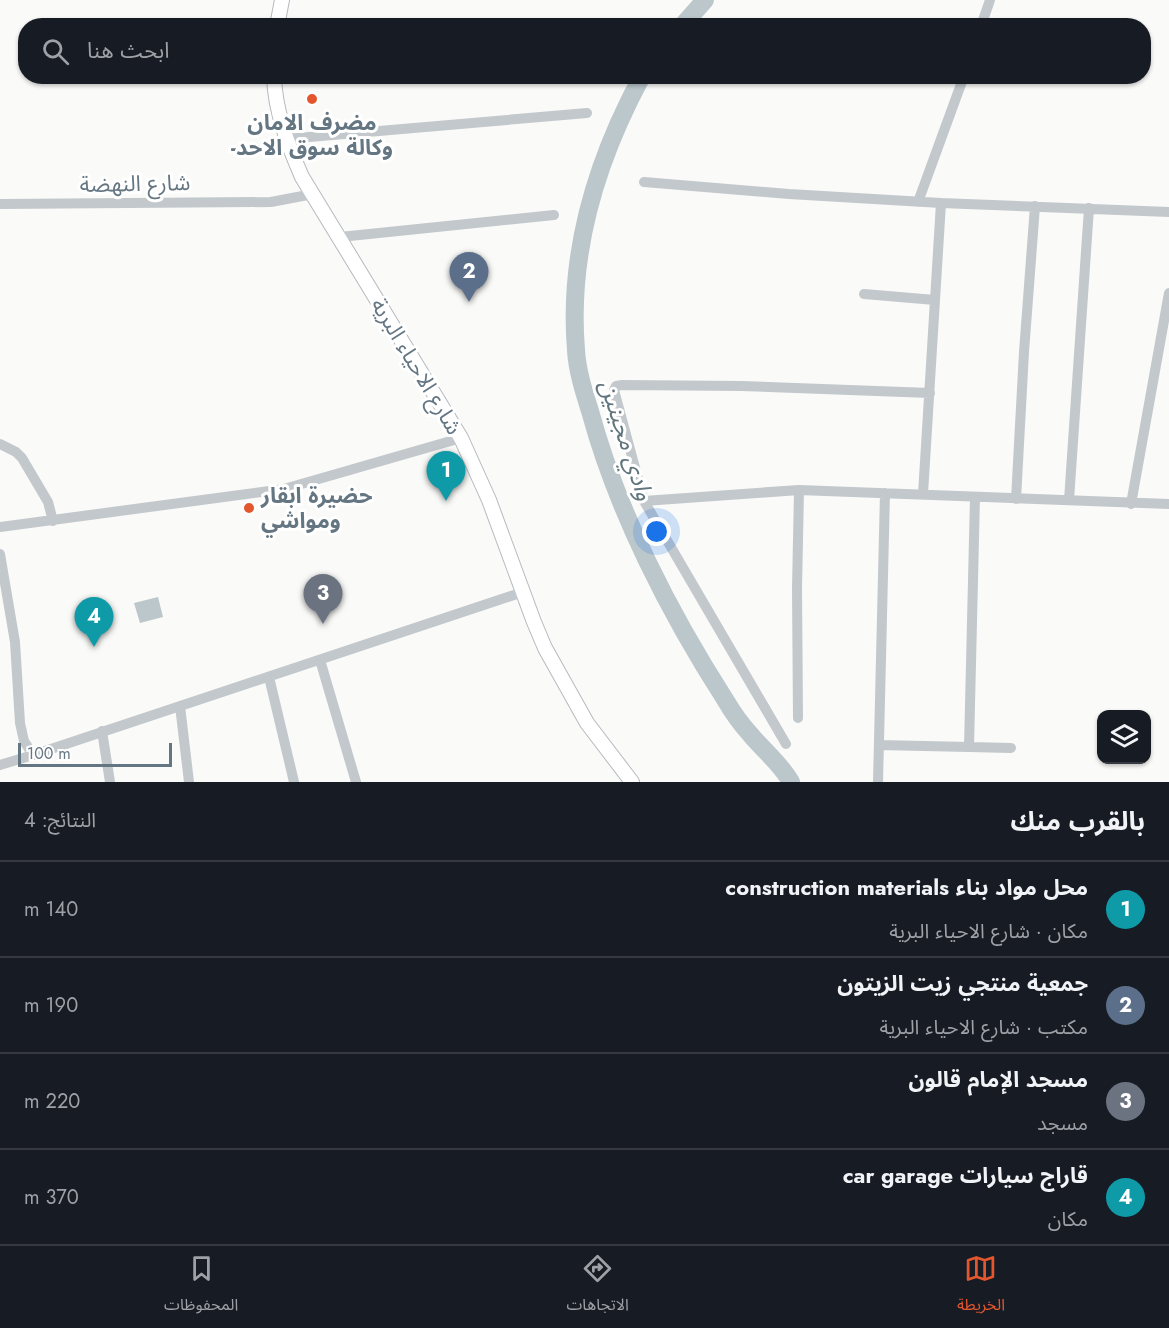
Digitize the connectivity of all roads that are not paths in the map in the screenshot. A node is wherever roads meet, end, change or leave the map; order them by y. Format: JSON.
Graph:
{"nodes":[{"id":1,"x":282,"y":0,"type":"edge"},
{"id":2,"x":990,"y":0,"type":"edge"},
{"id":3,"x":279,"y":18,"type":"edge"},
{"id":4,"x":984,"y":18,"type":"edge"},
{"id":5,"x":275,"y":84,"type":"edge"},
{"id":6,"x":961,"y":84,"type":"edge"},
{"id":7,"x":586,"y":113,"type":"dead end"},
{"id":8,"x":286,"y":139,"type":"junction"},
{"id":9,"x":644,"y":182,"type":"dead end"},
{"id":10,"x":313,"y":194,"type":"junction"},
{"id":11,"x":918,"y":202,"type":"junction"},
{"id":12,"x":940,"y":203,"type":"junction"},
{"id":13,"x":0,"y":204,"type":"edge"},
{"id":14,"x":1035,"y":206,"type":"junction"},
{"id":15,"x":1089,"y":208,"type":"junction"},
{"id":16,"x":1169,"y":212,"type":"edge"},
{"id":17,"x":554,"y":215,"type":"dead end"},
{"id":18,"x":340,"y":237,"type":"junction"},
{"id":19,"x":1169,"y":293,"type":"edge"},
{"id":20,"x":864,"y":294,"type":"dead end"},
{"id":21,"x":935,"y":300,"type":"junction"},
{"id":22,"x":930,"y":393,"type":"junction"},
{"id":23,"x":461,"y":438,"type":"junction"},
{"id":24,"x":0,"y":444,"type":"edge"},
{"id":25,"x":800,"y":490,"type":"junction"},
{"id":26,"x":885,"y":493,"type":"junction"},
{"id":27,"x":923,"y":494,"type":"junction"},
{"id":28,"x":975,"y":497,"type":"junction"},
{"id":29,"x":1016,"y":499,"type":"junction"},
{"id":30,"x":1069,"y":500,"type":"junction"},
{"id":31,"x":644,"y":501,"type":"junction"},
{"id":32,"x":1131,"y":504,"type":"junction"},
{"id":33,"x":1169,"y":504,"type":"edge"},
{"id":34,"x":53,"y":521,"type":"junction"},
{"id":35,"x":0,"y":527,"type":"edge"},
{"id":36,"x":0,"y":554,"type":"edge"},
{"id":37,"x":523,"y":592,"type":"junction"},
{"id":38,"x":320,"y":660,"type":"junction"},
{"id":39,"x":269,"y":677,"type":"junction"},
{"id":40,"x":180,"y":706,"type":"junction"},
{"id":41,"x":798,"y":718,"type":"dead end"},
{"id":42,"x":102,"y":731,"type":"junction"},
{"id":43,"x":786,"y":744,"type":"dead end"},
{"id":44,"x":879,"y":745,"type":"junction"},
{"id":45,"x":969,"y":747,"type":"junction"},
{"id":46,"x":1011,"y":748,"type":"dead end"},
{"id":47,"x":33,"y":755,"type":"junction"},
{"id":48,"x":0,"y":765,"type":"edge"},
{"id":49,"x":110,"y":782,"type":"edge"},
{"id":50,"x":189,"y":782,"type":"edge"},
{"id":51,"x":294,"y":782,"type":"edge"},
{"id":52,"x":356,"y":782,"type":"edge"},
{"id":53,"x":632,"y":782,"type":"edge"},
{"id":54,"x":878,"y":782,"type":"edge"}],
"edges":[{"from":1,"to":3,"type":"main road"},
{"from":2,"to":4,"type":"street"},
{"from":5,"to":8,"type":"main road","name":"شارع الاحياء البرية"},
{"from":6,"to":11,"type":"street"},
{"from":7,"to":8,"type":"street"},
{"from":8,"to":10,"type":"main road","name":"شارع الاحياء البرية"},
{"from":9,"to":11,"type":"street"},
{"from":10,"to":13,"type":"street","name":"شارع النهضة"},
{"from":10,"to":18,"type":"main road","name":"شارع الاحياء البرية"},
{"from":11,"to":12,"type":"street"},
{"from":12,"to":14,"type":"street"},
{"from":12,"to":21,"type":"street"},
{"from":14,"to":15,"type":"street"},
{"from":14,"to":29,"type":"street"},
{"from":15,"to":16,"type":"street"},
{"from":15,"to":30,"type":"street"},
{"from":17,"to":18,"type":"street"},
{"from":18,"to":23,"type":"main road","name":"شارع الاحياء البرية"},
{"from":19,"to":32,"type":"street"},
{"from":20,"to":21,"type":"street"},
{"from":21,"to":22,"type":"street"},
{"from":22,"to":27,"type":"street"},
{"from":22,"to":31,"type":"street"},
{"from":23,"to":34,"type":"street"},
{"from":23,"to":37,"type":"main road","name":"شارع الاحياء البرية"},
{"from":24,"to":34,"type":"street"},
{"from":25,"to":26,"type":"street"},
{"from":25,"to":31,"type":"street"},
{"from":25,"to":41,"type":"street"},
{"from":26,"to":27,"type":"street"},
{"from":26,"to":44,"type":"street"},
{"from":27,"to":28,"type":"street"},
{"from":28,"to":29,"type":"street"},
{"from":28,"to":45,"type":"street"},
{"from":29,"to":30,"type":"street"},
{"from":30,"to":32,"type":"street"},
{"from":31,"to":43,"type":"street"},
{"from":32,"to":33,"type":"street"},
{"from":34,"to":35,"type":"street"},
{"from":36,"to":47,"type":"street"},
{"from":37,"to":38,"type":"street"},
{"from":37,"to":53,"type":"main road","name":"شارع الاحياء البرية"},
{"from":38,"to":39,"type":"street"},
{"from":38,"to":52,"type":"street"},
{"from":39,"to":40,"type":"street"},
{"from":39,"to":51,"type":"street"},
{"from":40,"to":42,"type":"street"},
{"from":40,"to":50,"type":"street"},
{"from":42,"to":47,"type":"street"},
{"from":42,"to":49,"type":"street"},
{"from":44,"to":45,"type":"street"},
{"from":44,"to":54,"type":"street"},
{"from":45,"to":46,"type":"street"},
{"from":47,"to":48,"type":"street"}]}
